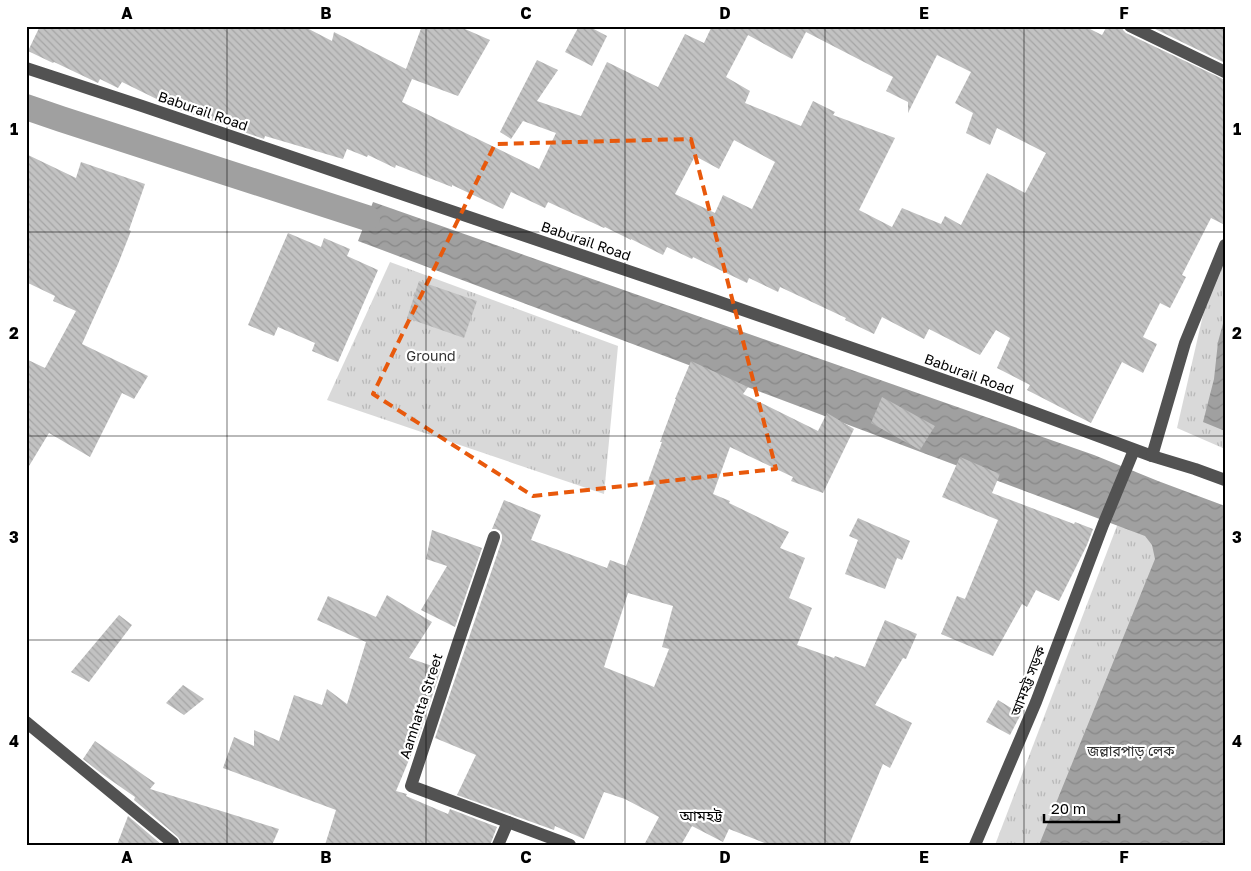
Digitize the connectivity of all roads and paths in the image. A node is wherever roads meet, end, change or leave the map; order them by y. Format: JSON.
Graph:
{"nodes":[{"id":1,"x":1130,"y":26,"type":"edge"},
{"id":2,"x":26,"y":68,"type":"edge"},
{"id":3,"x":1225,"y":72,"type":"edge"},
{"id":4,"x":1225,"y":245,"type":"edge"},
{"id":5,"x":1132,"y":456,"type":"junction"},
{"id":6,"x":1152,"y":456,"type":"junction"},
{"id":7,"x":1225,"y":480,"type":"edge"},
{"id":8,"x":494,"y":537,"type":"dead end"},
{"id":9,"x":26,"y":722,"type":"edge"},
{"id":10,"x":508,"y":822,"type":"junction"},
{"id":11,"x":173,"y":845,"type":"edge"},
{"id":12,"x":498,"y":845,"type":"edge"},
{"id":13,"x":570,"y":845,"type":"edge"},
{"id":14,"x":975,"y":845,"type":"edge"}],
"edges":[{"from":1,"to":3,"type":"street"},
{"from":2,"to":5,"type":"street","name":"Baburail Road"},
{"from":4,"to":6,"type":"street"},
{"from":5,"to":6,"type":"street","name":"Baburail Road"},
{"from":5,"to":14,"type":"street","name":"আমহট্ট সড়ক"},
{"from":6,"to":7,"type":"street","name":"Baburail Road"},
{"from":8,"to":10,"type":"street","name":"Aamhatta Street"},
{"from":9,"to":11,"type":"street"},
{"from":10,"to":12,"type":"street"},
{"from":10,"to":13,"type":"street","name":"Aamhatta Street"}]}
